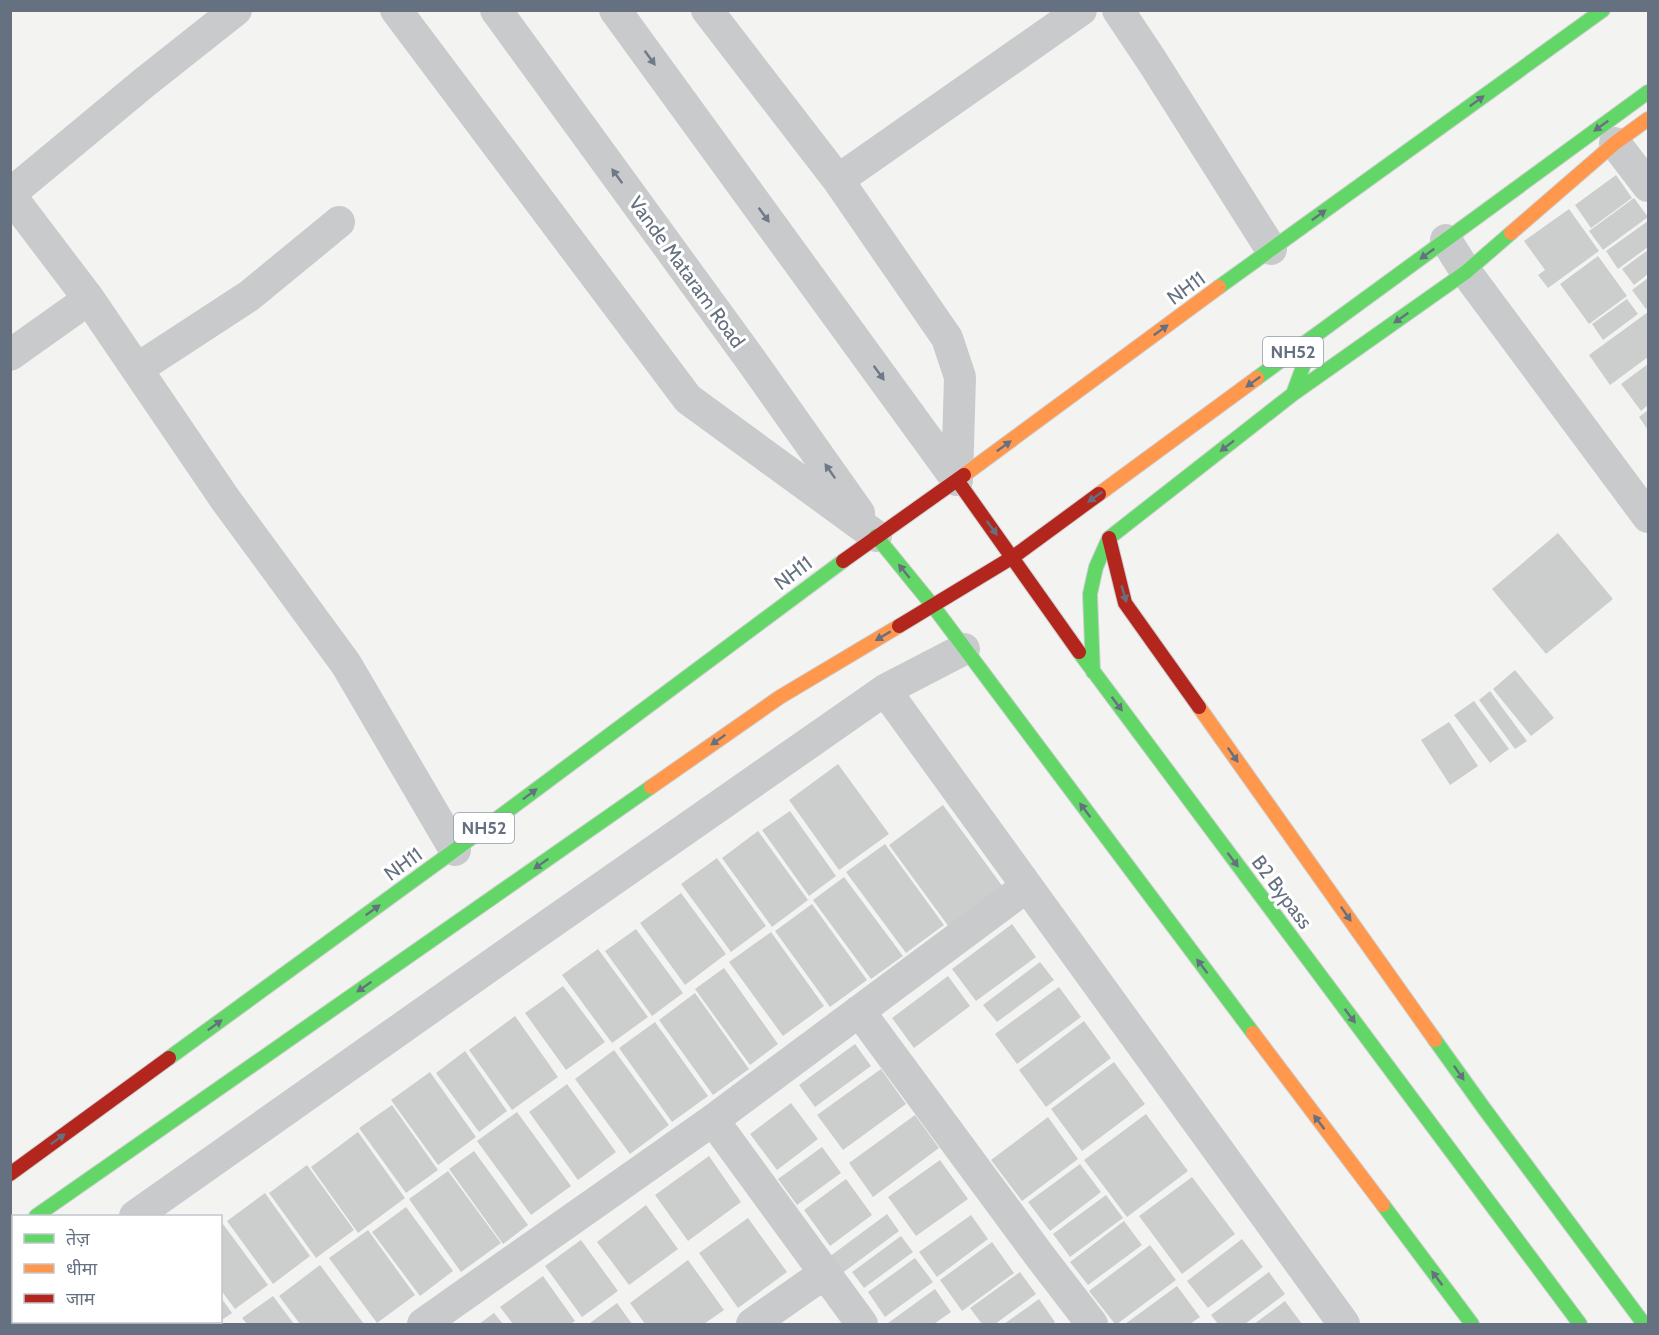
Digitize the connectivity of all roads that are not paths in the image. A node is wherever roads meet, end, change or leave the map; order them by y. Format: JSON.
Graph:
{"nodes":[{"id":1,"x":236,"y":10,"type":"edge"},
{"id":2,"x":396,"y":10,"type":"edge"},
{"id":3,"x":496,"y":10,"type":"edge"},
{"id":4,"x":615,"y":10,"type":"edge"},
{"id":5,"x":707,"y":10,"type":"edge"},
{"id":6,"x":1082,"y":10,"type":"edge"},
{"id":7,"x":1118,"y":10,"type":"edge"},
{"id":8,"x":1603,"y":10,"type":"edge"},
{"id":9,"x":1648,"y":92,"type":"edge"},
{"id":10,"x":1648,"y":119,"type":"edge"},
{"id":11,"x":1615,"y":143,"type":"junction"},
{"id":12,"x":838,"y":180,"type":"junction"},
{"id":13,"x":1648,"y":186,"type":"edge"},
{"id":14,"x":10,"y":194,"type":"edge"},
{"id":15,"x":339,"y":222,"type":"dead end"},
{"id":16,"x":1446,"y":240,"type":"junction"},
{"id":17,"x":1271,"y":249,"type":"junction"},
{"id":18,"x":1466,"y":272,"type":"junction"},
{"id":19,"x":89,"y":299,"type":"junction"},
{"id":20,"x":1314,"y":337,"type":"junction"},
{"id":21,"x":10,"y":355,"type":"edge"},
{"id":22,"x":136,"y":369,"type":"junction"},
{"id":23,"x":1293,"y":394,"type":"junction"},
{"id":24,"x":957,"y":480,"type":"junction"},
{"id":25,"x":1648,"y":517,"type":"edge"},
{"id":26,"x":876,"y":536,"type":"junction"},
{"id":27,"x":1109,"y":538,"type":"junction"},
{"id":28,"x":1013,"y":556,"type":"junction"},
{"id":29,"x":933,"y":606,"type":"junction"},
{"id":30,"x":964,"y":649,"type":"junction"},
{"id":31,"x":1093,"y":672,"type":"junction"},
{"id":32,"x":885,"y":690,"type":"junction"},
{"id":33,"x":455,"y":850,"type":"junction"},
{"id":34,"x":1026,"y":887,"type":"junction"},
{"id":35,"x":859,"y":1011,"type":"junction"},
{"id":36,"x":713,"y":1119,"type":"junction"},
{"id":37,"x":10,"y":1174,"type":"edge"},
{"id":38,"x":37,"y":1215,"type":"edge"},
{"id":39,"x":136,"y":1215,"type":"edge"},
{"id":40,"x":825,"y":1273,"type":"junction"},
{"id":41,"x":423,"y":1324,"type":"edge"},
{"id":42,"x":752,"y":1324,"type":"edge"},
{"id":43,"x":862,"y":1324,"type":"edge"},
{"id":44,"x":1092,"y":1324,"type":"edge"},
{"id":45,"x":1344,"y":1324,"type":"edge"},
{"id":46,"x":1472,"y":1324,"type":"edge"},
{"id":47,"x":1580,"y":1324,"type":"edge"},
{"id":48,"x":1644,"y":1324,"type":"edge"}],
"edges":[{"from":1,"to":14,"type":"street"},
{"from":2,"to":26,"type":"street"},
{"from":26,"to":3,"type":"street","name":"Vande Mataram Road","one_way":true},
{"from":4,"to":24,"type":"street","one_way":true},
{"from":5,"to":12,"type":"street"},
{"from":6,"to":12,"type":"street"},
{"from":7,"to":17,"type":"street"},
{"from":17,"to":8,"type":"main road","name":"NH11","number":"NH52","one_way":true},
{"from":9,"to":16,"type":"main road","number":"NH52","one_way":true},
{"from":10,"to":11,"type":"main road"},
{"from":11,"to":13,"type":"street"},
{"from":11,"to":18,"type":"main road"},
{"from":12,"to":24,"type":"street"},
{"from":14,"to":19,"type":"street"},
{"from":15,"to":22,"type":"street"},
{"from":16,"to":18,"type":"street"},
{"from":16,"to":20,"type":"main road","number":"NH52","one_way":true},
{"from":24,"to":17,"type":"main road","name":"NH11","number":"NH52","one_way":true},
{"from":18,"to":23,"type":"main road","one_way":true},
{"from":18,"to":25,"type":"street"},
{"from":19,"to":21,"type":"street"},
{"from":19,"to":22,"type":"street"},
{"from":20,"to":23,"type":"main road"},
{"from":20,"to":28,"type":"main road","number":"NH52","one_way":true},
{"from":22,"to":33,"type":"street"},
{"from":23,"to":27,"type":"main road","one_way":true},
{"from":24,"to":26,"type":"main road","name":"NH11","number":"NH52"},
{"from":24,"to":28,"type":"main road","name":"B2 Bypass","one_way":true},
{"from":29,"to":26,"type":"main road","one_way":true},
{"from":33,"to":26,"type":"main road","name":"NH11","number":"NH52","one_way":true},
{"from":27,"to":31,"type":"main road"},
{"from":27,"to":48,"type":"main road","one_way":true},
{"from":28,"to":29,"type":"main road","number":"NH52"},
{"from":28,"to":31,"type":"main road","name":"B2 Bypass"},
{"from":29,"to":30,"type":"main road"},
{"from":29,"to":38,"type":"main road","number":"NH52","one_way":true},
{"from":30,"to":32,"type":"street"},
{"from":46,"to":30,"type":"main road","one_way":true},
{"from":31,"to":47,"type":"main road","name":"B2 Bypass","one_way":true},
{"from":32,"to":34,"type":"street"},
{"from":32,"to":39,"type":"street"},
{"from":37,"to":33,"type":"main road","name":"NH11","number":"NH52","one_way":true},
{"from":34,"to":35,"type":"street"},
{"from":34,"to":45,"type":"street"},
{"from":35,"to":36,"type":"street"},
{"from":35,"to":44,"type":"street"},
{"from":36,"to":40,"type":"street"},
{"from":36,"to":41,"type":"street"},
{"from":40,"to":42,"type":"street"},
{"from":40,"to":43,"type":"street"}]}
